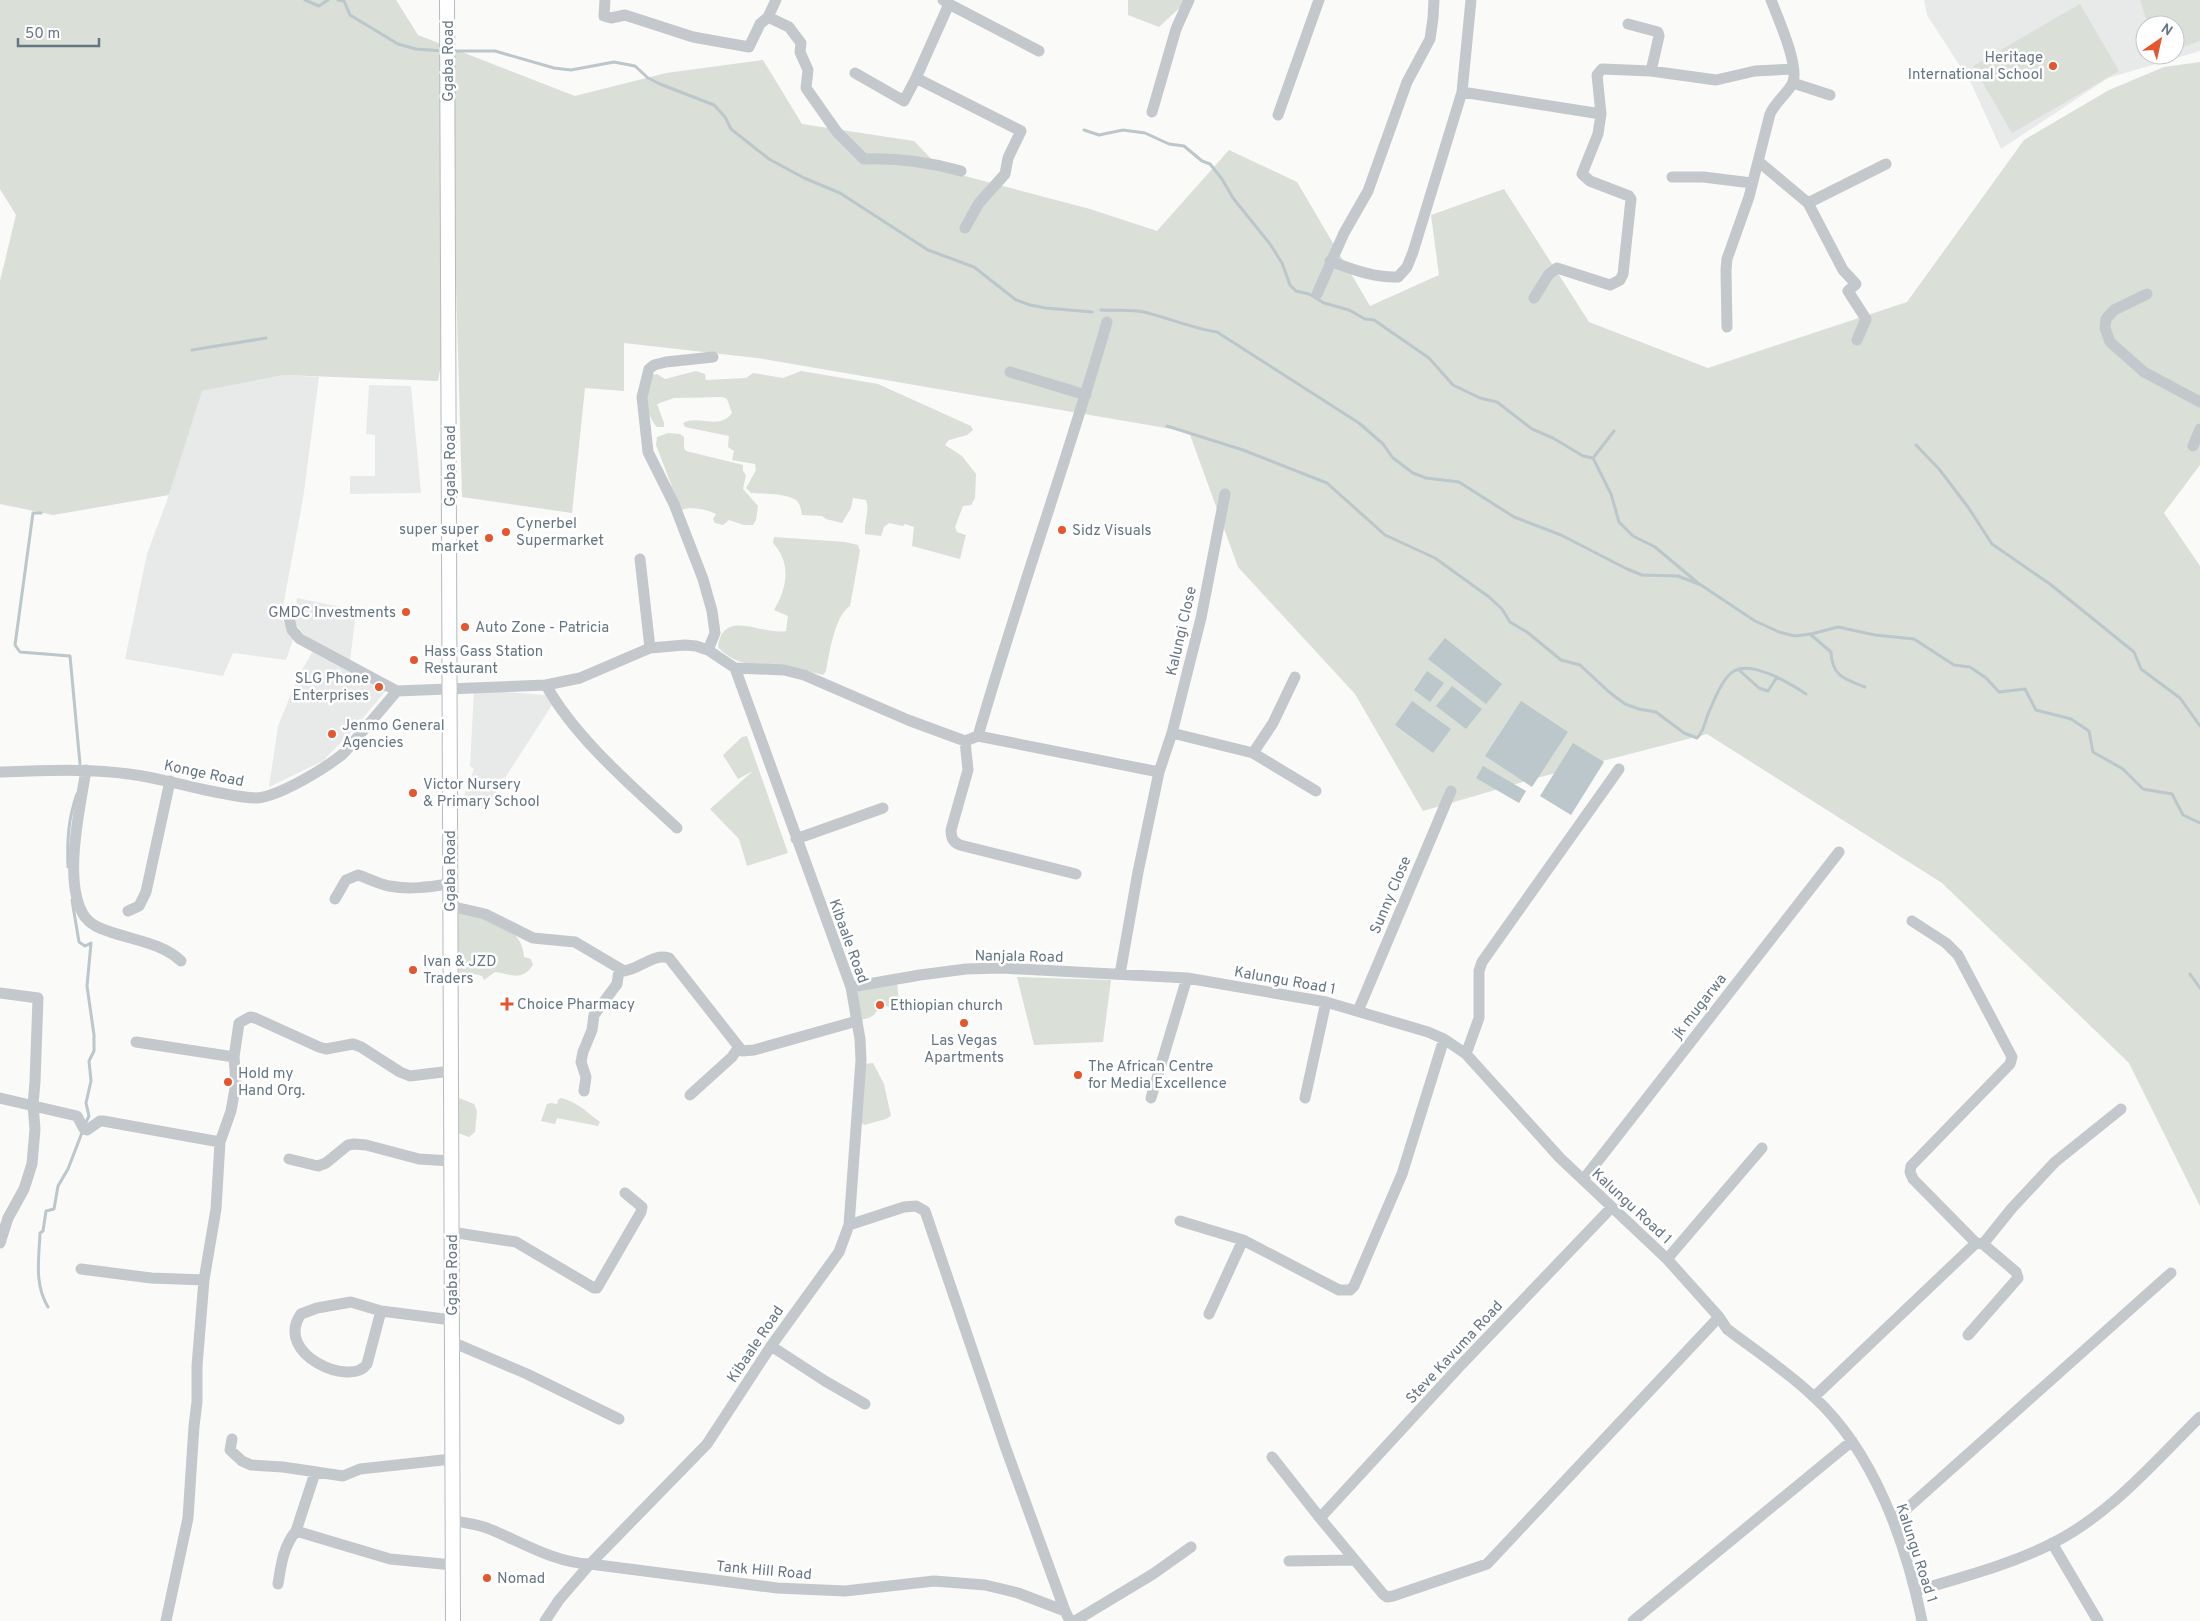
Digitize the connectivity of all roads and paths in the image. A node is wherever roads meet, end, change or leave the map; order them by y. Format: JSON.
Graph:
{"nodes":[{"id":1,"x":447,"y":0,"type":"edge"},
{"id":2,"x":605,"y":0,"type":"edge"},
{"id":3,"x":776,"y":0,"type":"edge"},
{"id":4,"x":1188,"y":0,"type":"edge"},
{"id":5,"x":1319,"y":0,"type":"edge"},
{"id":6,"x":1434,"y":0,"type":"edge"},
{"id":7,"x":1472,"y":0,"type":"edge"},
{"id":8,"x":1771,"y":0,"type":"edge"},
{"id":9,"x":946,"y":2,"type":"edge"},
{"id":10,"x":768,"y":17,"type":"junction"},
{"id":11,"x":1628,"y":24,"type":"dead end"},
{"id":12,"x":1039,"y":51,"type":"dead end"},
{"id":13,"x":1793,"y":68,"type":"junction"},
{"id":14,"x":1651,"y":71,"type":"junction"},
{"id":15,"x":855,"y":73,"type":"dead end"},
{"id":16,"x":916,"y":78,"type":"junction"},
{"id":17,"x":1793,"y":83,"type":"junction"},
{"id":18,"x":1462,"y":92,"type":"junction"},
{"id":19,"x":1830,"y":95,"type":"dead end"},
{"id":20,"x":1152,"y":112,"type":"dead end"},
{"id":21,"x":1601,"y":114,"type":"junction"},
{"id":22,"x":1278,"y":115,"type":"dead end"},
{"id":23,"x":1758,"y":161,"type":"junction"},
{"id":24,"x":1886,"y":164,"type":"dead end"},
{"id":25,"x":961,"y":171,"type":"dead end"},
{"id":26,"x":1672,"y":177,"type":"dead end"},
{"id":27,"x":1752,"y":183,"type":"junction"},
{"id":28,"x":1808,"y":202,"type":"junction"},
{"id":29,"x":965,"y":228,"type":"dead end"},
{"id":30,"x":1330,"y":261,"type":"junction"},
{"id":31,"x":1318,"y":294,"type":"dead end"},
{"id":32,"x":2147,"y":294,"type":"dead end"},
{"id":33,"x":1534,"y":298,"type":"dead end"},
{"id":34,"x":1107,"y":322,"type":"dead end"},
{"id":35,"x":1726,"y":327,"type":"dead end"},
{"id":36,"x":1857,"y":340,"type":"dead end"},
{"id":37,"x":713,"y":356,"type":"dead end"},
{"id":38,"x":1010,"y":372,"type":"dead end"},
{"id":39,"x":1086,"y":395,"type":"junction"},
{"id":40,"x":2200,"y":402,"type":"edge"},
{"id":41,"x":2200,"y":429,"type":"edge"},
{"id":42,"x":2192,"y":446,"type":"dead end"},
{"id":43,"x":1224,"y":494,"type":"dead end"},
{"id":44,"x":640,"y":559,"type":"dead end"},
{"id":45,"x":288,"y":614,"type":"dead end"},
{"id":46,"x":650,"y":648,"type":"junction"},
{"id":47,"x":708,"y":650,"type":"junction"},
{"id":48,"x":735,"y":668,"type":"junction"},
{"id":49,"x":1296,"y":677,"type":"dead end"},
{"id":50,"x":546,"y":685,"type":"junction"},
{"id":51,"x":451,"y":688,"type":"junction"},
{"id":52,"x":397,"y":691,"type":"junction"},
{"id":53,"x":1172,"y":733,"type":"junction"},
{"id":54,"x":978,"y":736,"type":"junction"},
{"id":55,"x":965,"y":741,"type":"junction"},
{"id":56,"x":1253,"y":753,"type":"junction"},
{"id":57,"x":1619,"y":769,"type":"dead end"},
{"id":58,"x":86,"y":770,"type":"junction"},
{"id":59,"x":0,"y":772,"type":"edge"},
{"id":60,"x":1159,"y":772,"type":"junction"},
{"id":61,"x":170,"y":781,"type":"junction"},
{"id":62,"x":1451,"y":790,"type":"dead end"},
{"id":63,"x":1316,"y":791,"type":"dead end"},
{"id":64,"x":883,"y":808,"type":"dead end"},
{"id":65,"x":677,"y":828,"type":"dead end"},
{"id":66,"x":796,"y":839,"type":"junction"},
{"id":67,"x":1840,"y":852,"type":"dead end"},
{"id":68,"x":1076,"y":874,"type":"dead end"},
{"id":69,"x":449,"y":884,"type":"junction"},
{"id":70,"x":335,"y":899,"type":"dead end"},
{"id":71,"x":450,"y":906,"type":"junction"},
{"id":72,"x":128,"y":911,"type":"dead end"},
{"id":73,"x":1912,"y":921,"type":"dead end"},
{"id":74,"x":181,"y":962,"type":"dead end"},
{"id":75,"x":619,"y":970,"type":"junction"},
{"id":76,"x":1120,"y":974,"type":"junction"},
{"id":77,"x":1187,"y":978,"type":"junction"},
{"id":78,"x":851,"y":987,"type":"junction"},
{"id":79,"x":0,"y":993,"type":"edge"},
{"id":80,"x":1326,"y":1002,"type":"junction"},
{"id":81,"x":1358,"y":1011,"type":"junction"},
{"id":82,"x":857,"y":1021,"type":"junction"},
{"id":83,"x":1444,"y":1039,"type":"junction"},
{"id":84,"x":136,"y":1042,"type":"dead end"},
{"id":85,"x":738,"y":1048,"type":"junction"},
{"id":86,"x":1466,"y":1054,"type":"junction"},
{"id":87,"x":234,"y":1056,"type":"junction"},
{"id":88,"x":451,"y":1071,"type":"junction"},
{"id":89,"x":584,"y":1091,"type":"dead end"},
{"id":90,"x":690,"y":1094,"type":"dead end"},
{"id":91,"x":0,"y":1098,"type":"edge"},
{"id":92,"x":1151,"y":1098,"type":"dead end"},
{"id":93,"x":1305,"y":1098,"type":"dead end"},
{"id":94,"x":33,"y":1105,"type":"junction"},
{"id":95,"x":2121,"y":1109,"type":"dead end"},
{"id":96,"x":220,"y":1142,"type":"junction"},
{"id":97,"x":1762,"y":1148,"type":"dead end"},
{"id":98,"x":289,"y":1159,"type":"dead end"},
{"id":99,"x":451,"y":1161,"type":"junction"},
{"id":100,"x":1583,"y":1180,"type":"junction"},
{"id":101,"x":625,"y":1193,"type":"dead end"},
{"id":102,"x":1612,"y":1207,"type":"junction"},
{"id":103,"x":1180,"y":1221,"type":"dead end"},
{"id":104,"x":848,"y":1225,"type":"junction"},
{"id":105,"x":451,"y":1232,"type":"junction"},
{"id":106,"x":1244,"y":1240,"type":"junction"},
{"id":107,"x":0,"y":1243,"type":"edge"},
{"id":108,"x":1980,"y":1243,"type":"junction"},
{"id":109,"x":1667,"y":1259,"type":"junction"},
{"id":110,"x":81,"y":1268,"type":"dead end"},
{"id":111,"x":2170,"y":1273,"type":"dead end"},
{"id":112,"x":204,"y":1280,"type":"junction"},
{"id":113,"x":381,"y":1311,"type":"junction"},
{"id":114,"x":1209,"y":1314,"type":"dead end"},
{"id":115,"x":1719,"y":1317,"type":"junction"},
{"id":116,"x":452,"y":1320,"type":"junction"},
{"id":117,"x":1968,"y":1335,"type":"dead end"},
{"id":118,"x":452,"y":1342,"type":"junction"},
{"id":119,"x":771,"y":1346,"type":"junction"},
{"id":120,"x":1814,"y":1397,"type":"junction"},
{"id":121,"x":865,"y":1404,"type":"dead end"},
{"id":122,"x":2200,"y":1417,"type":"edge"},
{"id":123,"x":619,"y":1419,"type":"dead end"},
{"id":124,"x":232,"y":1439,"type":"dead end"},
{"id":125,"x":1852,"y":1440,"type":"junction"},
{"id":126,"x":1272,"y":1457,"type":"dead end"},
{"id":127,"x":452,"y":1459,"type":"junction"},
{"id":128,"x":315,"y":1473,"type":"junction"},
{"id":129,"x":1320,"y":1518,"type":"junction"},
{"id":130,"x":452,"y":1520,"type":"junction"},
{"id":131,"x":1893,"y":1521,"type":"junction"},
{"id":132,"x":296,"y":1531,"type":"junction"},
{"id":133,"x":2052,"y":1543,"type":"junction"},
{"id":134,"x":1191,"y":1546,"type":"dead end"},
{"id":135,"x":1289,"y":1560,"type":"dead end"},
{"id":136,"x":1355,"y":1560,"type":"junction"},
{"id":137,"x":590,"y":1564,"type":"junction"},
{"id":138,"x":453,"y":1565,"type":"junction"},
{"id":139,"x":278,"y":1584,"type":"dead end"},
{"id":140,"x":1916,"y":1591,"type":"junction"},
{"id":141,"x":1068,"y":1616,"type":"edge"},
{"id":142,"x":166,"y":1621,"type":"edge"},
{"id":143,"x":453,"y":1621,"type":"edge"},
{"id":144,"x":545,"y":1621,"type":"edge"},
{"id":145,"x":1075,"y":1621,"type":"edge"},
{"id":146,"x":1633,"y":1621,"type":"edge"},
{"id":147,"x":1922,"y":1621,"type":"edge"},
{"id":148,"x":2098,"y":1621,"type":"edge"}],
"edges":[{"from":1,"to":51,"type":"main road","name":"Ggaba Road"},
{"from":2,"to":10,"type":"street"},
{"from":3,"to":10,"type":"street"},
{"from":4,"to":20,"type":"street"},
{"from":5,"to":22,"type":"street"},
{"from":6,"to":30,"type":"street"},
{"from":7,"to":18,"type":"street"},
{"from":8,"to":13,"type":"street"},
{"from":9,"to":12,"type":"street"},
{"from":9,"to":16,"type":"street"},
{"from":10,"to":25,"type":"street"},
{"from":11,"to":14,"type":"street"},
{"from":13,"to":14,"type":"street"},
{"from":13,"to":17,"type":"street"},
{"from":14,"to":21,"type":"street"},
{"from":15,"to":16,"type":"street"},
{"from":16,"to":29,"type":"street"},
{"from":17,"to":19,"type":"street"},
{"from":17,"to":23,"type":"street"},
{"from":18,"to":21,"type":"street"},
{"from":18,"to":30,"type":"street"},
{"from":21,"to":33,"type":"street"},
{"from":23,"to":27,"type":"street"},
{"from":23,"to":28,"type":"street"},
{"from":24,"to":28,"type":"street"},
{"from":26,"to":27,"type":"street"},
{"from":27,"to":35,"type":"street"},
{"from":28,"to":36,"type":"street"},
{"from":30,"to":31,"type":"street"},
{"from":32,"to":40,"type":"street"},
{"from":34,"to":39,"type":"street"},
{"from":37,"to":47,"type":"street"},
{"from":38,"to":39,"type":"street"},
{"from":39,"to":54,"type":"street"},
{"from":41,"to":42,"type":"street"},
{"from":43,"to":53,"type":"street","name":"Kalungi Close"},
{"from":44,"to":46,"type":"street"},
{"from":45,"to":52,"type":"street"},
{"from":46,"to":47,"type":"street"},
{"from":46,"to":50,"type":"street"},
{"from":47,"to":48,"type":"street"},
{"from":48,"to":55,"type":"street"},
{"from":48,"to":66,"type":"street","name":"Kibaale Road"},
{"from":49,"to":56,"type":"street"},
{"from":50,"to":51,"type":"street"},
{"from":50,"to":65,"type":"street"},
{"from":51,"to":52,"type":"street"},
{"from":51,"to":69,"type":"main road","name":"Ggaba Road"},
{"from":52,"to":61,"type":"street","name":"Konge Road"},
{"from":53,"to":56,"type":"street"},
{"from":53,"to":60,"type":"street","name":"Kalungi Close"},
{"from":54,"to":55,"type":"street"},
{"from":54,"to":60,"type":"street"},
{"from":55,"to":68,"type":"street"},
{"from":56,"to":63,"type":"street"},
{"from":57,"to":86,"type":"street"},
{"from":58,"to":59,"type":"street","name":"Konge Road"},
{"from":58,"to":61,"type":"street","name":"Konge Road"},
{"from":58,"to":74,"type":"street"},
{"from":60,"to":76,"type":"street","name":"Kalungi Close"},
{"from":61,"to":72,"type":"street"},
{"from":62,"to":81,"type":"street","name":"Sunny Close"},
{"from":64,"to":66,"type":"street"},
{"from":66,"to":78,"type":"street","name":"Kibaale Road"},
{"from":67,"to":100,"type":"street","name":"jk mugarwa"},
{"from":69,"to":70,"type":"street"},
{"from":69,"to":71,"type":"main road","name":"Ggaba Road"},
{"from":71,"to":75,"type":"street"},
{"from":71,"to":88,"type":"main road","name":"Ggaba Road"},
{"from":73,"to":108,"type":"street"},
{"from":75,"to":85,"type":"street"},
{"from":75,"to":89,"type":"street"},
{"from":76,"to":77,"type":"street","name":"Nanjala Road"},
{"from":76,"to":78,"type":"street","name":"Nanjala Road"},
{"from":77,"to":80,"type":"street","name":"Kalungu Road 1"},
{"from":77,"to":92,"type":"street"},
{"from":78,"to":82,"type":"street","name":"Kibaale Road"},
{"from":79,"to":94,"type":"street"},
{"from":80,"to":81,"type":"street","name":"Kalungu Road 1"},
{"from":80,"to":93,"type":"street"},
{"from":81,"to":83,"type":"street","name":"Kalungu Road 1"},
{"from":82,"to":85,"type":"street"},
{"from":82,"to":104,"type":"street","name":"Kibaale Road"},
{"from":83,"to":86,"type":"street","name":"Kalungu Road 1"},
{"from":83,"to":106,"type":"street"},
{"from":84,"to":87,"type":"street"},
{"from":85,"to":90,"type":"street"},
{"from":86,"to":100,"type":"street","name":"Kalungu Road 1"},
{"from":87,"to":88,"type":"street"},
{"from":87,"to":96,"type":"street"},
{"from":88,"to":99,"type":"main road","name":"Ggaba Road"},
{"from":91,"to":94,"type":"street"},
{"from":94,"to":96,"type":"street"},
{"from":94,"to":107,"type":"street"},
{"from":95,"to":108,"type":"street"},
{"from":96,"to":112,"type":"street"},
{"from":97,"to":109,"type":"street"},
{"from":98,"to":99,"type":"street"},
{"from":99,"to":105,"type":"main road","name":"Ggaba Road"},
{"from":100,"to":102,"type":"street","name":"Kalungu Road 1"},
{"from":101,"to":105,"type":"street"},
{"from":102,"to":109,"type":"street","name":"Kalungu Road 1"},
{"from":102,"to":129,"type":"street","name":"Steve Kavuma Road"},
{"from":103,"to":106,"type":"street"},
{"from":104,"to":119,"type":"street","name":"Kibaale Road"},
{"from":104,"to":141,"type":"street"},
{"from":105,"to":116,"type":"main road","name":"Ggaba Road"},
{"from":106,"to":114,"type":"street"},
{"from":108,"to":117,"type":"street"},
{"from":108,"to":120,"type":"street"},
{"from":109,"to":115,"type":"street","name":"Kalungu Road 1"},
{"from":110,"to":112,"type":"street"},
{"from":111,"to":131,"type":"street"},
{"from":112,"to":142,"type":"street"},
{"from":113,"to":113,"type":"street"},
{"from":113,"to":116,"type":"street"},
{"from":115,"to":120,"type":"street","name":"Kalungu Road 1"},
{"from":115,"to":136,"type":"street"},
{"from":116,"to":118,"type":"main road","name":"Ggaba Road"},
{"from":118,"to":123,"type":"street"},
{"from":118,"to":127,"type":"main road","name":"Ggaba Road"},
{"from":119,"to":121,"type":"street"},
{"from":119,"to":137,"type":"street","name":"Kibaale Road"},
{"from":120,"to":125,"type":"street","name":"Kalungu Road 1"},
{"from":122,"to":133,"type":"street"},
{"from":124,"to":128,"type":"street"},
{"from":125,"to":131,"type":"street","name":"Kalungu Road 1"},
{"from":125,"to":146,"type":"street"},
{"from":126,"to":129,"type":"street"},
{"from":127,"to":128,"type":"street"},
{"from":127,"to":130,"type":"main road","name":"Ggaba Road"},
{"from":128,"to":132,"type":"street"},
{"from":129,"to":136,"type":"street"},
{"from":130,"to":137,"type":"street","name":"Tank Hill Road"},
{"from":130,"to":138,"type":"main road","name":"Ggaba Road"},
{"from":131,"to":140,"type":"street","name":"Kalungu Road 1"},
{"from":132,"to":138,"type":"street"},
{"from":132,"to":139,"type":"street"},
{"from":133,"to":140,"type":"street"},
{"from":133,"to":148,"type":"street"},
{"from":134,"to":145,"type":"street"},
{"from":135,"to":136,"type":"street"},
{"from":137,"to":141,"type":"street","name":"Tank Hill Road"},
{"from":137,"to":144,"type":"street","name":"Kibaale Road"},
{"from":138,"to":143,"type":"main road","name":"Ggaba Road"},
{"from":140,"to":147,"type":"street","name":"Kalungu Road 1"}]}
